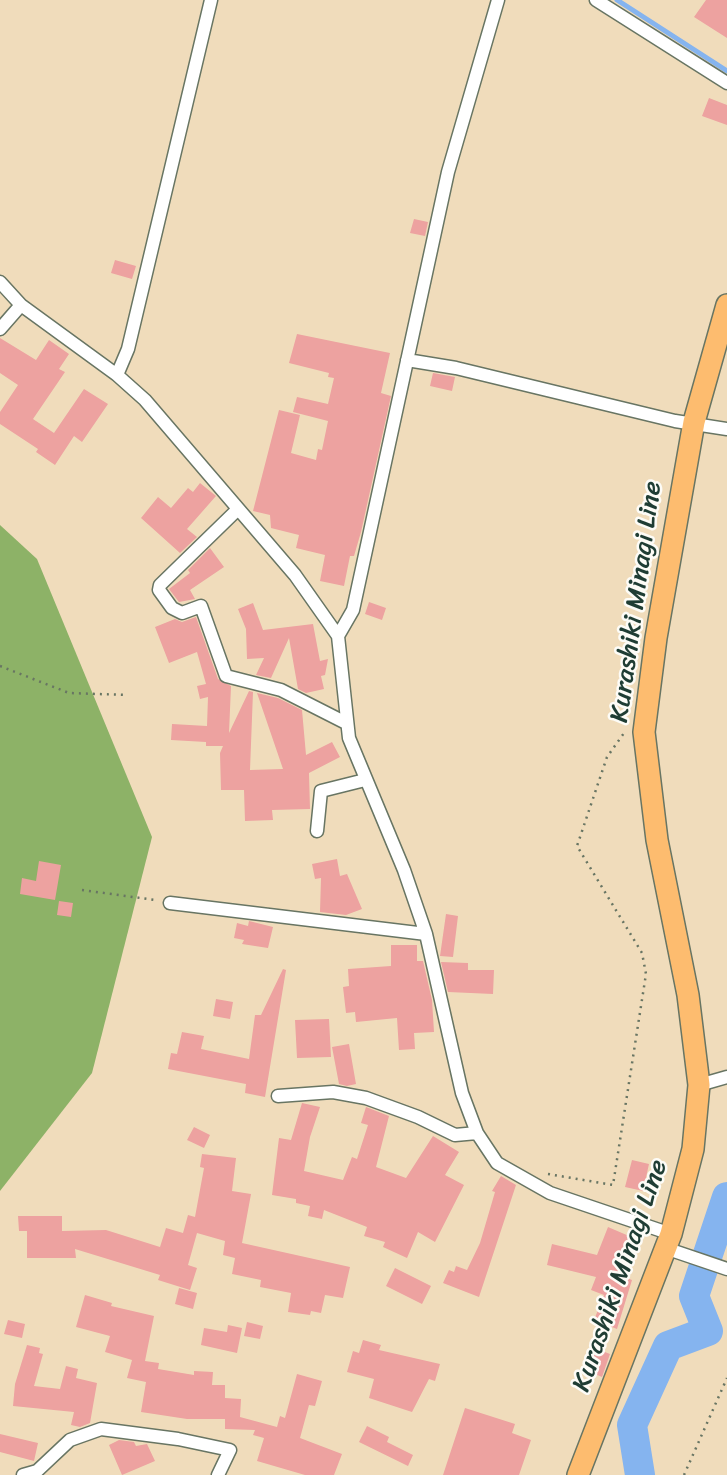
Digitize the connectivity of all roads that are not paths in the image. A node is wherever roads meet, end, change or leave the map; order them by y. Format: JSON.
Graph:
{"nodes":[{"id":1,"x":211,"y":0,"type":"edge"},
{"id":2,"x":498,"y":0,"type":"edge"},
{"id":3,"x":596,"y":0,"type":"edge"},
{"id":4,"x":727,"y":83,"type":"edge"},
{"id":5,"x":0,"y":282,"type":"edge"},
{"id":6,"x":21,"y":305,"type":"junction"},
{"id":7,"x":727,"y":305,"type":"edge"},
{"id":8,"x":0,"y":329,"type":"edge"},
{"id":9,"x":407,"y":359,"type":"junction"},
{"id":10,"x":117,"y":375,"type":"junction"},
{"id":11,"x":694,"y":422,"type":"junction"},
{"id":12,"x":727,"y":429,"type":"edge"},
{"id":13,"x":237,"y":510,"type":"junction"},
{"id":14,"x":338,"y":636,"type":"junction"},
{"id":15,"x":346,"y":723,"type":"junction"},
{"id":16,"x":365,"y":780,"type":"junction"},
{"id":17,"x":317,"y":831,"type":"dead end"},
{"id":18,"x":170,"y":903,"type":"road end"},
{"id":19,"x":426,"y":934,"type":"junction"},
{"id":20,"x":727,"y":1076,"type":"edge"},
{"id":21,"x":699,"y":1085,"type":"junction"},
{"id":22,"x":278,"y":1096,"type":"dead end"},
{"id":23,"x":477,"y":1133,"type":"junction"},
{"id":24,"x":674,"y":1245,"type":"junction"},
{"id":25,"x":727,"y":1269,"type":"edge"},
{"id":26,"x":23,"y":1475,"type":"edge"},
{"id":27,"x":218,"y":1475,"type":"edge"},
{"id":28,"x":578,"y":1475,"type":"edge"}],
"edges":[{"from":1,"to":10,"type":"street"},
{"from":2,"to":9,"type":"street"},
{"from":3,"to":4,"type":"street"},
{"from":5,"to":6,"type":"street"},
{"from":6,"to":8,"type":"street"},
{"from":6,"to":10,"type":"street"},
{"from":7,"to":11,"type":"main road","name":"Kurashiki Minagi Line"},
{"from":9,"to":11,"type":"street"},
{"from":9,"to":14,"type":"street"},
{"from":10,"to":13,"type":"street"},
{"from":11,"to":12,"type":"street"},
{"from":11,"to":21,"type":"main road","name":"Kurashiki Minagi Line"},
{"from":13,"to":14,"type":"street"},
{"from":13,"to":15,"type":"street"},
{"from":14,"to":15,"type":"street"},
{"from":15,"to":16,"type":"street"},
{"from":16,"to":17,"type":"street"},
{"from":16,"to":19,"type":"street"},
{"from":18,"to":19,"type":"street"},
{"from":19,"to":23,"type":"street"},
{"from":20,"to":21,"type":"street"},
{"from":21,"to":24,"type":"main road","name":"Kurashiki Minagi Line"},
{"from":22,"to":23,"type":"street"},
{"from":23,"to":24,"type":"street"},
{"from":24,"to":25,"type":"street"},
{"from":24,"to":28,"type":"main road","name":"Kurashiki Minagi Line"},
{"from":26,"to":27,"type":"street"}]}
